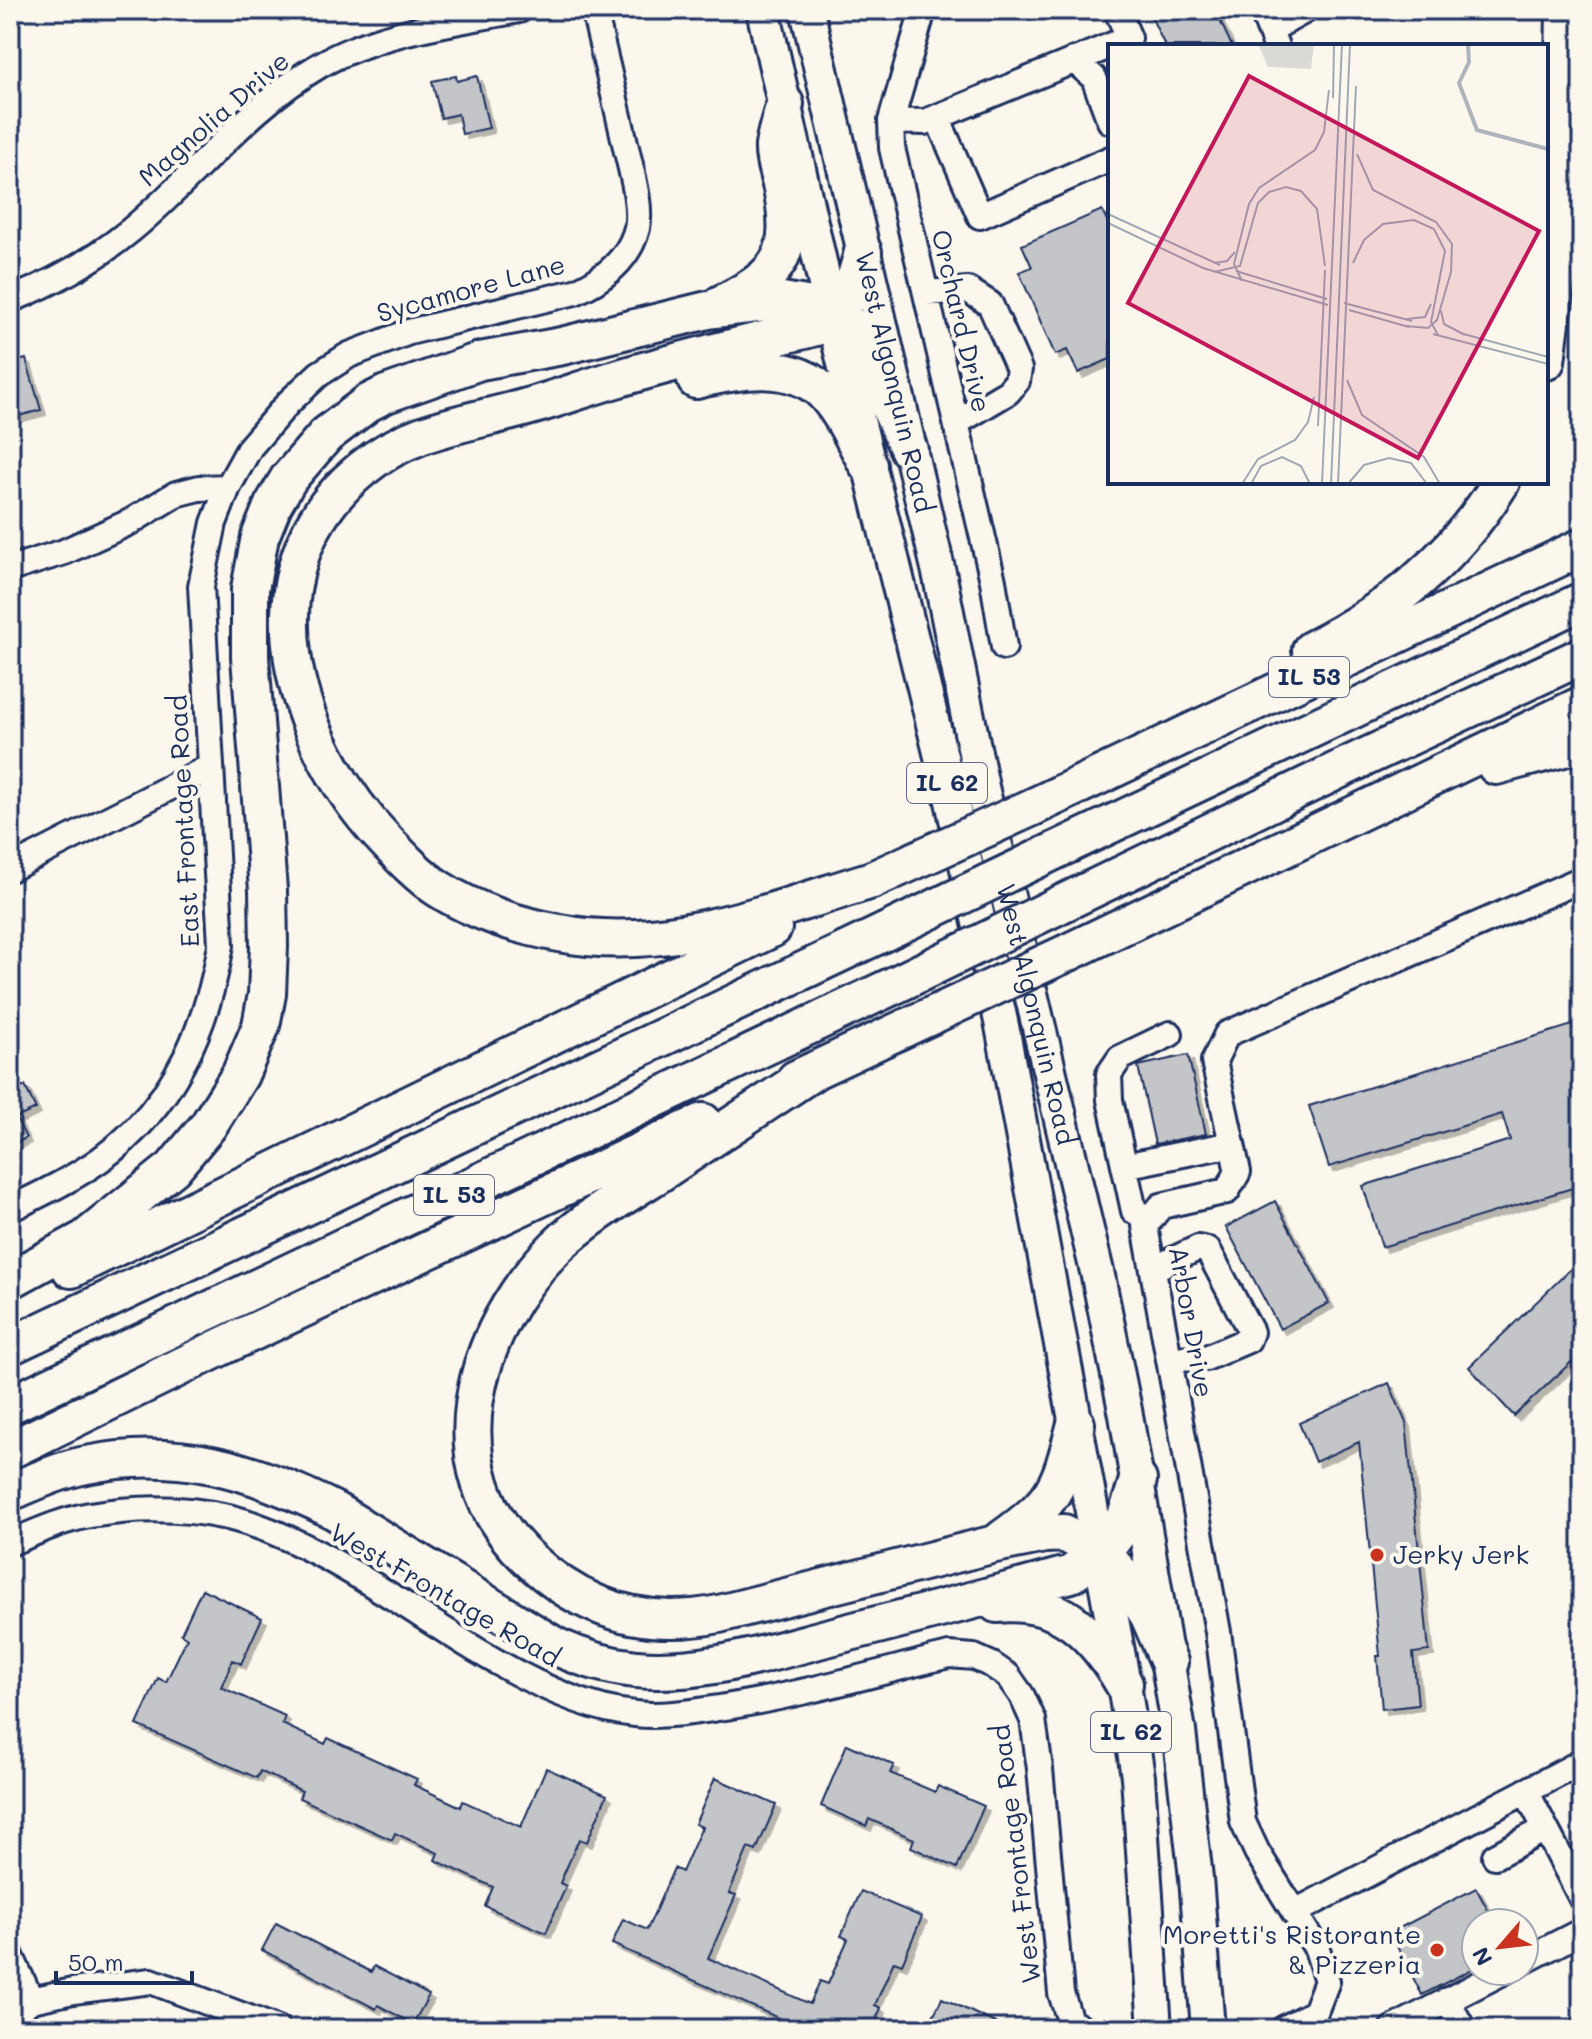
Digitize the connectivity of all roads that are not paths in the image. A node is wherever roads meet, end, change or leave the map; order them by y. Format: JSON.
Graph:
{"nodes":[{"id":1,"x":519,"y":10,"type":"edge"},
{"id":2,"x":594,"y":10,"type":"edge"},
{"id":3,"x":763,"y":10,"type":"edge"},
{"id":4,"x":807,"y":10,"type":"edge"},
{"id":5,"x":923,"y":10,"type":"edge"},
{"id":6,"x":1117,"y":10,"type":"edge"},
{"id":7,"x":1306,"y":10,"type":"edge"},
{"id":8,"x":1565,"y":10,"type":"edge"},
{"id":9,"x":1269,"y":29,"type":"edge"},
{"id":10,"x":1131,"y":42,"type":"edge"},
{"id":11,"x":1108,"y":49,"type":"edge"},
{"id":12,"x":1074,"y":60,"type":"junction"},
{"id":13,"x":785,"y":104,"type":"junction"},
{"id":14,"x":1108,"y":116,"type":"edge"},
{"id":15,"x":937,"y":117,"type":"junction"},
{"id":16,"x":891,"y":121,"type":"junction"},
{"id":17,"x":1108,"y":160,"type":"edge"},
{"id":18,"x":863,"y":252,"type":"junction"},
{"id":19,"x":926,"y":293,"type":"junction"},
{"id":20,"x":10,"y":300,"type":"edge"},
{"id":21,"x":708,"y":310,"type":"junction"},
{"id":22,"x":832,"y":315,"type":"junction"},
{"id":23,"x":1548,"y":346,"type":"edge"},
{"id":24,"x":533,"y":406,"type":"junction"},
{"id":25,"x":956,"y":423,"type":"junction"},
{"id":26,"x":909,"y":450,"type":"junction"},
{"id":27,"x":868,"y":465,"type":"junction"},
{"id":28,"x":1500,"y":484,"type":"edge"},
{"id":29,"x":228,"y":487,"type":"junction"},
{"id":30,"x":1582,"y":547,"type":"edge"},
{"id":31,"x":10,"y":569,"type":"edge"},
{"id":32,"x":1582,"y":601,"type":"edge"},
{"id":33,"x":1004,"y":647,"type":"dead end"},
{"id":34,"x":1582,"y":656,"type":"edge"},
{"id":35,"x":1582,"y":705,"type":"edge"},
{"id":36,"x":1582,"y":743,"type":"edge"},
{"id":37,"x":1154,"y":750,"type":"junction"},
{"id":38,"x":210,"y":767,"type":"junction"},
{"id":39,"x":1384,"y":802,"type":"junction"},
{"id":40,"x":10,"y":869,"type":"edge"},
{"id":41,"x":1582,"y":879,"type":"edge"},
{"id":42,"x":872,"y":880,"type":"junction"},
{"id":43,"x":1170,"y":1034,"type":"dead end"},
{"id":44,"x":817,"y":1069,"type":"junction"},
{"id":45,"x":1232,"y":1144,"type":"junction"},
{"id":46,"x":1124,"y":1166,"type":"junction"},
{"id":47,"x":10,"y":1209,"type":"edge"},
{"id":48,"x":1151,"y":1219,"type":"junction"},
{"id":49,"x":1153,"y":1269,"type":"junction"},
{"id":50,"x":10,"y":1280,"type":"edge"},
{"id":51,"x":10,"y":1298,"type":"edge"},
{"id":52,"x":10,"y":1346,"type":"edge"},
{"id":53,"x":1169,"y":1359,"type":"junction"},
{"id":54,"x":10,"y":1405,"type":"edge"},
{"id":55,"x":1076,"y":1424,"type":"junction"},
{"id":56,"x":10,"y":1450,"type":"edge"},
{"id":57,"x":1138,"y":1480,"type":"junction"},
{"id":58,"x":10,"y":1492,"type":"edge"},
{"id":59,"x":10,"y":1543,"type":"edge"},
{"id":60,"x":995,"y":1544,"type":"junction"},
{"id":61,"x":1101,"y":1553,"type":"junction"},
{"id":62,"x":936,"y":1610,"type":"junction"},
{"id":63,"x":1169,"y":1662,"type":"junction"},
{"id":64,"x":1124,"y":1684,"type":"junction"},
{"id":65,"x":1582,"y":1762,"type":"edge"},
{"id":66,"x":1526,"y":1791,"type":"junction"},
{"id":67,"x":1545,"y":1829,"type":"junction"},
{"id":68,"x":1495,"y":1856,"type":"dead end"},
{"id":69,"x":1582,"y":1899,"type":"edge"},
{"id":70,"x":1295,"y":1912,"type":"junction"},
{"id":71,"x":1582,"y":1931,"type":"edge"},
{"id":72,"x":1540,"y":1953,"type":"edge"},
{"id":73,"x":10,"y":1954,"type":"edge"},
{"id":74,"x":1473,"y":1987,"type":"edge"},
{"id":75,"x":31,"y":2000,"type":"junction"},
{"id":76,"x":1447,"y":2000,"type":"junction"},
{"id":77,"x":10,"y":2018,"type":"edge"},
{"id":78,"x":1399,"y":2027,"type":"edge"},
{"id":79,"x":278,"y":2029,"type":"edge"},
{"id":80,"x":1083,"y":2029,"type":"edge"},
{"id":81,"x":1155,"y":2029,"type":"edge"},
{"id":82,"x":1208,"y":2029,"type":"edge"},
{"id":83,"x":1283,"y":2029,"type":"edge"},
{"id":84,"x":1463,"y":2029,"type":"edge"}],
"edges":[{"from":1,"to":20,"type":"street","name":"Magnolia Drive"},
{"from":2,"to":29,"type":"street","name":"Sycamore Lane"},
{"from":3,"to":13,"type":"main road","name":"West Algonquin Road","number":"IL 62"},
{"from":4,"to":18,"type":"main road","name":"West Algonquin Road","number":"IL 62"},
{"from":5,"to":16,"type":"street","name":"Orchard Drive"},
{"from":6,"to":10,"type":"street"},
{"from":7,"to":9,"type":"street"},
{"from":8,"to":23,"type":"highway"},
{"from":11,"to":12,"type":"street"},
{"from":12,"to":14,"type":"street"},
{"from":12,"to":15,"type":"street"},
{"from":13,"to":21,"type":"highway"},
{"from":13,"to":22,"type":"main road","name":"West Algonquin Road","number":"IL 62"},
{"from":15,"to":16,"type":"street"},
{"from":15,"to":17,"type":"street"},
{"from":16,"to":19,"type":"street","name":"Orchard Drive"},
{"from":18,"to":22,"type":"highway"},
{"from":18,"to":26,"type":"main road","name":"West Algonquin Road","number":"IL 62"},
{"from":19,"to":25,"type":"street","name":"Orchard Drive"},
{"from":19,"to":25,"type":"street"},
{"from":21,"to":22,"type":"highway"},
{"from":21,"to":50,"type":"highway"},
{"from":22,"to":24,"type":"highway"},
{"from":22,"to":26,"type":"highway"},
{"from":22,"to":27,"type":"main road","name":"West Algonquin Road","number":"IL 62"},
{"from":24,"to":27,"type":"highway"},
{"from":24,"to":42,"type":"highway"},
{"from":25,"to":33,"type":"street","name":"Orchard Drive"},
{"from":26,"to":57,"type":"main road","name":"West Algonquin Road","number":"IL 62"},
{"from":27,"to":55,"type":"main road","name":"West Algonquin Road","number":"IL 62"},
{"from":28,"to":37,"type":"highway"},
{"from":29,"to":31,"type":"street"},
{"from":29,"to":38,"type":"street","name":"East Frontage Road"},
{"from":30,"to":37,"type":"highway","number":"IL 53"},
{"from":32,"to":52,"type":"highway","number":"IL 53","bridge":true},
{"from":34,"to":54,"type":"highway","number":"IL 53","bridge":true},
{"from":35,"to":39,"type":"highway","number":"IL 53"},
{"from":36,"to":39,"type":"highway"},
{"from":37,"to":42,"type":"highway","number":"IL 53","bridge":true},
{"from":38,"to":40,"type":"street"},
{"from":38,"to":47,"type":"street","name":"East Frontage Road"},
{"from":39,"to":44,"type":"highway","number":"IL 53","bridge":true},
{"from":41,"to":45,"type":"street","name":"Arbor Drive"},
{"from":42,"to":51,"type":"highway","number":"IL 53"},
{"from":43,"to":46,"type":"street"},
{"from":44,"to":56,"type":"highway","number":"IL 53"},
{"from":44,"to":60,"type":"highway"},
{"from":45,"to":46,"type":"street"},
{"from":45,"to":48,"type":"street","name":"Arbor Drive"},
{"from":46,"to":48,"type":"street"},
{"from":48,"to":49,"type":"street","name":"Arbor Drive"},
{"from":49,"to":53,"type":"street","name":"Arbor Drive"},
{"from":49,"to":53,"type":"street"},
{"from":53,"to":70,"type":"street","name":"Arbor Drive"},
{"from":55,"to":60,"type":"highway"},
{"from":55,"to":61,"type":"main road","name":"West Algonquin Road","number":"IL 62"},
{"from":57,"to":61,"type":"highway"},
{"from":57,"to":63,"type":"main road","name":"West Algonquin Road","number":"IL 62"},
{"from":58,"to":62,"type":"highway"},
{"from":59,"to":80,"type":"street","name":"West Frontage Road"},
{"from":60,"to":61,"type":"highway"},
{"from":61,"to":62,"type":"highway"},
{"from":61,"to":63,"type":"highway"},
{"from":61,"to":64,"type":"main road","name":"West Algonquin Road","number":"IL 62"},
{"from":62,"to":64,"type":"highway"},
{"from":63,"to":82,"type":"main road","name":"West Algonquin Road","number":"IL 62"},
{"from":64,"to":81,"type":"main road","name":"West Algonquin Road","number":"IL 62"},
{"from":65,"to":66,"type":"street"},
{"from":66,"to":67,"type":"street"},
{"from":66,"to":70,"type":"street"},
{"from":67,"to":68,"type":"street"},
{"from":67,"to":69,"type":"street"},
{"from":70,"to":83,"type":"street","name":"Arbor Drive"},
{"from":71,"to":72,"type":"street"},
{"from":73,"to":75,"type":"street"},
{"from":74,"to":76,"type":"street"},
{"from":75,"to":77,"type":"street"},
{"from":75,"to":79,"type":"street"},
{"from":76,"to":78,"type":"street"},
{"from":76,"to":84,"type":"street"}]}
